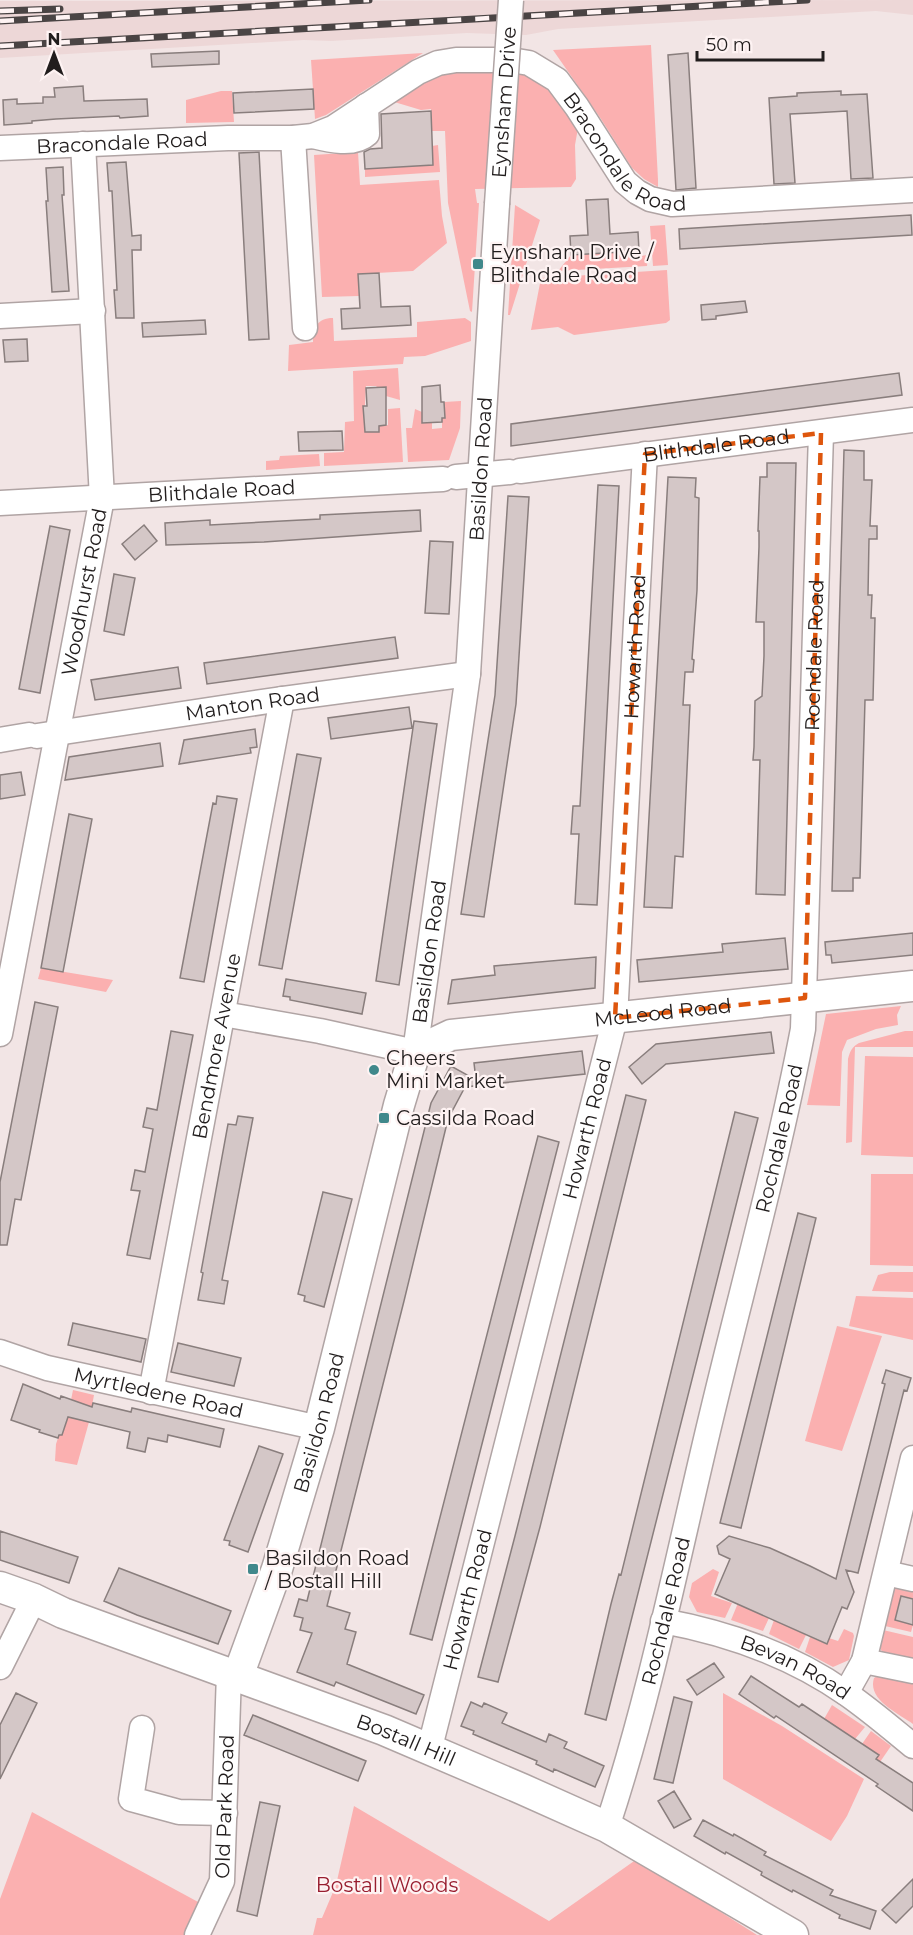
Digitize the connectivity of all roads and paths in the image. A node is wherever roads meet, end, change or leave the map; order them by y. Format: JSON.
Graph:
{"nodes":[{"id":1,"x":511,"y":0,"type":"edge"},
{"id":2,"x":303,"y":137,"type":"junction"},
{"id":3,"x":83,"y":144,"type":"junction"},
{"id":4,"x":0,"y":148,"type":"edge"},
{"id":5,"x":913,"y":190,"type":"edge"},
{"id":6,"x":497,"y":204,"type":"joint"},
{"id":7,"x":93,"y":311,"type":"junction"},
{"id":8,"x":0,"y":316,"type":"edge"},
{"id":9,"x":310,"y":317,"type":"dead end"},
{"id":10,"x":913,"y":420,"type":"edge"},
{"id":11,"x":821,"y":433,"type":"junction"},
{"id":12,"x":645,"y":454,"type":"junction"},
{"id":13,"x":460,"y":477,"type":"junction"},
{"id":14,"x":102,"y":498,"type":"junction"},
{"id":15,"x":0,"y":503,"type":"edge"},
{"id":16,"x":468,"y":674,"type":"junction"},
{"id":17,"x":282,"y":699,"type":"junction"},
{"id":18,"x":41,"y":735,"type":"junction"},
{"id":19,"x":0,"y":740,"type":"edge"},
{"id":20,"x":913,"y":986,"type":"edge"},
{"id":21,"x":805,"y":998,"type":"junction"},
{"id":22,"x":223,"y":1014,"type":"junction"},
{"id":23,"x":615,"y":1018,"type":"junction"},
{"id":24,"x":0,"y":1034,"type":"edge"},
{"id":25,"x":415,"y":1052,"type":"junction"},
{"id":26,"x":0,"y":1352,"type":"edge"},
{"id":27,"x":151,"y":1392,"type":"junction"},
{"id":28,"x":319,"y":1428,"type":"junction"},
{"id":29,"x":913,"y":1458,"type":"edge"},
{"id":30,"x":910,"y":1484,"type":"edge"},
{"id":31,"x":886,"y":1573,"type":"junction"},
{"id":32,"x":913,"y":1579,"type":"edge"},
{"id":33,"x":0,"y":1587,"type":"edge"},
{"id":34,"x":34,"y":1599,"type":"junction"},
{"id":35,"x":663,"y":1621,"type":"junction"},
{"id":36,"x":864,"y":1661,"type":"junction"},
{"id":37,"x":0,"y":1667,"type":"edge"},
{"id":38,"x":913,"y":1671,"type":"edge"},
{"id":39,"x":234,"y":1674,"type":"junction"},
{"id":40,"x":846,"y":1694,"type":"junction"},
{"id":41,"x":142,"y":1728,"type":"dead end"},
{"id":42,"x":913,"y":1746,"type":"edge"},
{"id":43,"x":429,"y":1750,"type":"junction"},
{"id":44,"x":225,"y":1813,"type":"junction"},
{"id":45,"x":608,"y":1827,"type":"junction"},
{"id":46,"x":197,"y":1935,"type":"edge"},
{"id":47,"x":793,"y":1935,"type":"edge"}],
"edges":[{"from":1,"to":6,"type":"street","name":"Eynsham Drive","bridge":true},
{"from":2,"to":3,"type":"street","name":"Bracondale Road"},
{"from":2,"to":5,"type":"street","name":"Bracondale Road"},
{"from":2,"to":9,"type":"street"},
{"from":3,"to":4,"type":"street","name":"Bracondale Road"},
{"from":3,"to":7,"type":"street","name":"Woodhurst Road"},
{"from":6,"to":13,"type":"street","name":"Basildon Road"},
{"from":7,"to":8,"type":"street"},
{"from":7,"to":14,"type":"street","name":"Woodhurst Road"},
{"from":10,"to":11,"type":"street","name":"Blithdale Road"},
{"from":11,"to":12,"type":"street","name":"Blithdale Road"},
{"from":11,"to":21,"type":"street","name":"Rochdale Road"},
{"from":12,"to":13,"type":"street","name":"Blithdale Road"},
{"from":12,"to":23,"type":"street","name":"Howarth Road"},
{"from":13,"to":14,"type":"street","name":"Blithdale Road"},
{"from":13,"to":16,"type":"street","name":"Basildon Road"},
{"from":14,"to":15,"type":"street","name":"Blithdale Road"},
{"from":14,"to":18,"type":"street","name":"Woodhurst Road"},
{"from":16,"to":17,"type":"street","name":"Manton Road"},
{"from":16,"to":25,"type":"street","name":"Basildon Road"},
{"from":17,"to":18,"type":"street","name":"Manton Road"},
{"from":17,"to":22,"type":"street","name":"Bendmore Avenue"},
{"from":18,"to":19,"type":"street","name":"Manton Road"},
{"from":18,"to":24,"type":"street","name":"Woodhurst Road"},
{"from":20,"to":21,"type":"main road","name":"McLeod Road"},
{"from":21,"to":23,"type":"main road","name":"McLeod Road"},
{"from":21,"to":35,"type":"street","name":"Rochdale Road"},
{"from":22,"to":25,"type":"street"},
{"from":22,"to":27,"type":"street","name":"Bendmore Avenue"},
{"from":23,"to":25,"type":"main road","name":"McLeod Road"},
{"from":23,"to":43,"type":"street","name":"Howarth Road"},
{"from":25,"to":28,"type":"main road","name":"Basildon Road"},
{"from":26,"to":27,"type":"street","name":"Myrtledene Road"},
{"from":27,"to":28,"type":"street","name":"Myrtledene Road"},
{"from":28,"to":39,"type":"main road","name":"Basildon Road"},
{"from":29,"to":30,"type":"street"},
{"from":30,"to":31,"type":"street"},
{"from":31,"to":32,"type":"street"},
{"from":31,"to":36,"type":"street"},
{"from":33,"to":34,"type":"main road","name":"Bostall Hill"},
{"from":34,"to":37,"type":"street"},
{"from":34,"to":39,"type":"main road","name":"Bostall Hill"},
{"from":35,"to":40,"type":"street","name":"Bevan Road"},
{"from":35,"to":45,"type":"street","name":"Rochdale Road"},
{"from":36,"to":38,"type":"street"},
{"from":36,"to":40,"type":"street"},
{"from":39,"to":43,"type":"main road","name":"Bostall Hill"},
{"from":39,"to":44,"type":"street","name":"Old Park Road"},
{"from":40,"to":42,"type":"street","name":"Bevan Road"},
{"from":41,"to":44,"type":"street"},
{"from":43,"to":45,"type":"main road","name":"Bostall Hill"},
{"from":44,"to":46,"type":"street","name":"Old Park Road"},
{"from":45,"to":47,"type":"main road","name":"Bostall Hill"}]}
